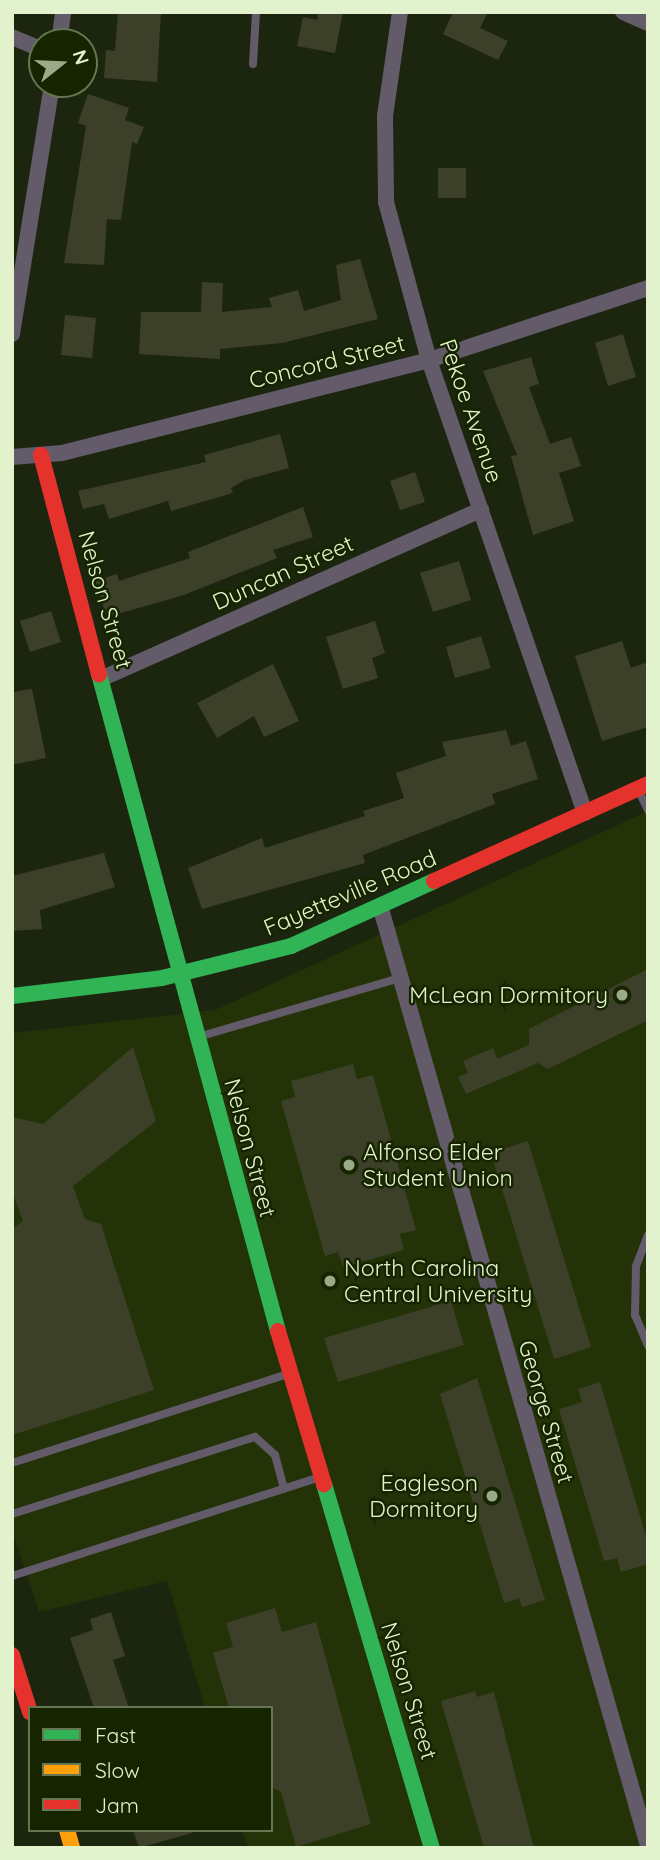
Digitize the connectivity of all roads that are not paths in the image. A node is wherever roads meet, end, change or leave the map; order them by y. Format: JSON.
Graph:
{"nodes":[{"id":1,"x":256,"y":12,"type":"edge"},
{"id":2,"x":400,"y":12,"type":"edge"},
{"id":3,"x":623,"y":12,"type":"edge"},
{"id":4,"x":648,"y":23,"type":"edge"},
{"id":5,"x":253,"y":64,"type":"dead end"},
{"id":6,"x":50,"y":98,"type":"edge"},
{"id":7,"x":648,"y":288,"type":"edge"},
{"id":8,"x":13,"y":327,"type":"edge"},
{"id":9,"x":12,"y":334,"type":"edge"},
{"id":10,"x":429,"y":360,"type":"junction"},
{"id":11,"x":41,"y":455,"type":"junction"},
{"id":12,"x":12,"y":457,"type":"edge"},
{"id":13,"x":481,"y":510,"type":"junction"},
{"id":14,"x":103,"y":678,"type":"junction"},
{"id":15,"x":643,"y":786,"type":"edge"},
{"id":16,"x":648,"y":810,"type":"edge"},
{"id":17,"x":586,"y":813,"type":"junction"},
{"id":18,"x":381,"y":909,"type":"junction"},
{"id":19,"x":180,"y":975,"type":"junction"},
{"id":20,"x":400,"y":978,"type":"junction"},
{"id":21,"x":12,"y":996,"type":"edge"},
{"id":22,"x":196,"y":1037,"type":"junction"},
{"id":23,"x":648,"y":1235,"type":"edge"},
{"id":24,"x":648,"y":1345,"type":"edge"},
{"id":25,"x":290,"y":1373,"type":"junction"},
{"id":26,"x":12,"y":1463,"type":"edge"},
{"id":27,"x":321,"y":1477,"type":"junction"},
{"id":28,"x":284,"y":1489,"type":"junction"},
{"id":29,"x":12,"y":1514,"type":"edge"},
{"id":30,"x":12,"y":1576,"type":"edge"},
{"id":31,"x":12,"y":1655,"type":"edge"},
{"id":32,"x":28,"y":1706,"type":"edge"},
{"id":33,"x":644,"y":1821,"type":"edge"},
{"id":34,"x":648,"y":1846,"type":"edge"},
{"id":35,"x":432,"y":1848,"type":"edge"}],
"edges":[{"from":1,"to":5,"type":"lane"},
{"from":2,"to":10,"type":"street","name":"Pekoe Avenue"},
{"from":3,"to":4,"type":"street"},
{"from":6,"to":8,"type":"street"},
{"from":7,"to":10,"type":"street","name":"Concord Street"},
{"from":8,"to":9,"type":"street"},
{"from":10,"to":11,"type":"street","name":"Concord Street"},
{"from":10,"to":13,"type":"street","name":"Pekoe Avenue"},
{"from":11,"to":12,"type":"street","name":"Concord Street"},
{"from":11,"to":14,"type":"street","name":"Nelson Street"},
{"from":13,"to":14,"type":"street","name":"Duncan Street"},
{"from":13,"to":17,"type":"street","name":"Pekoe Avenue"},
{"from":14,"to":19,"type":"street","name":"Nelson Street"},
{"from":15,"to":16,"type":"lane"},
{"from":15,"to":17,"type":"street","name":"Fayetteville Road"},
{"from":17,"to":18,"type":"street","name":"Fayetteville Road"},
{"from":18,"to":19,"type":"street","name":"Fayetteville Road"},
{"from":18,"to":20,"type":"street","name":"George Street"},
{"from":19,"to":21,"type":"street","name":"Fayetteville Road"},
{"from":19,"to":22,"type":"street","name":"Nelson Street"},
{"from":20,"to":22,"type":"lane"},
{"from":20,"to":33,"type":"street","name":"George Street"},
{"from":22,"to":25,"type":"street","name":"Nelson Street"},
{"from":23,"to":24,"type":"lane"},
{"from":25,"to":26,"type":"lane"},
{"from":25,"to":27,"type":"street","name":"Nelson Street"},
{"from":27,"to":28,"type":"lane"},
{"from":27,"to":35,"type":"street","name":"Nelson Street"},
{"from":28,"to":29,"type":"lane"},
{"from":28,"to":30,"type":"lane"},
{"from":31,"to":32,"type":"street"},
{"from":33,"to":34,"type":"street","name":"George Street"}]}
